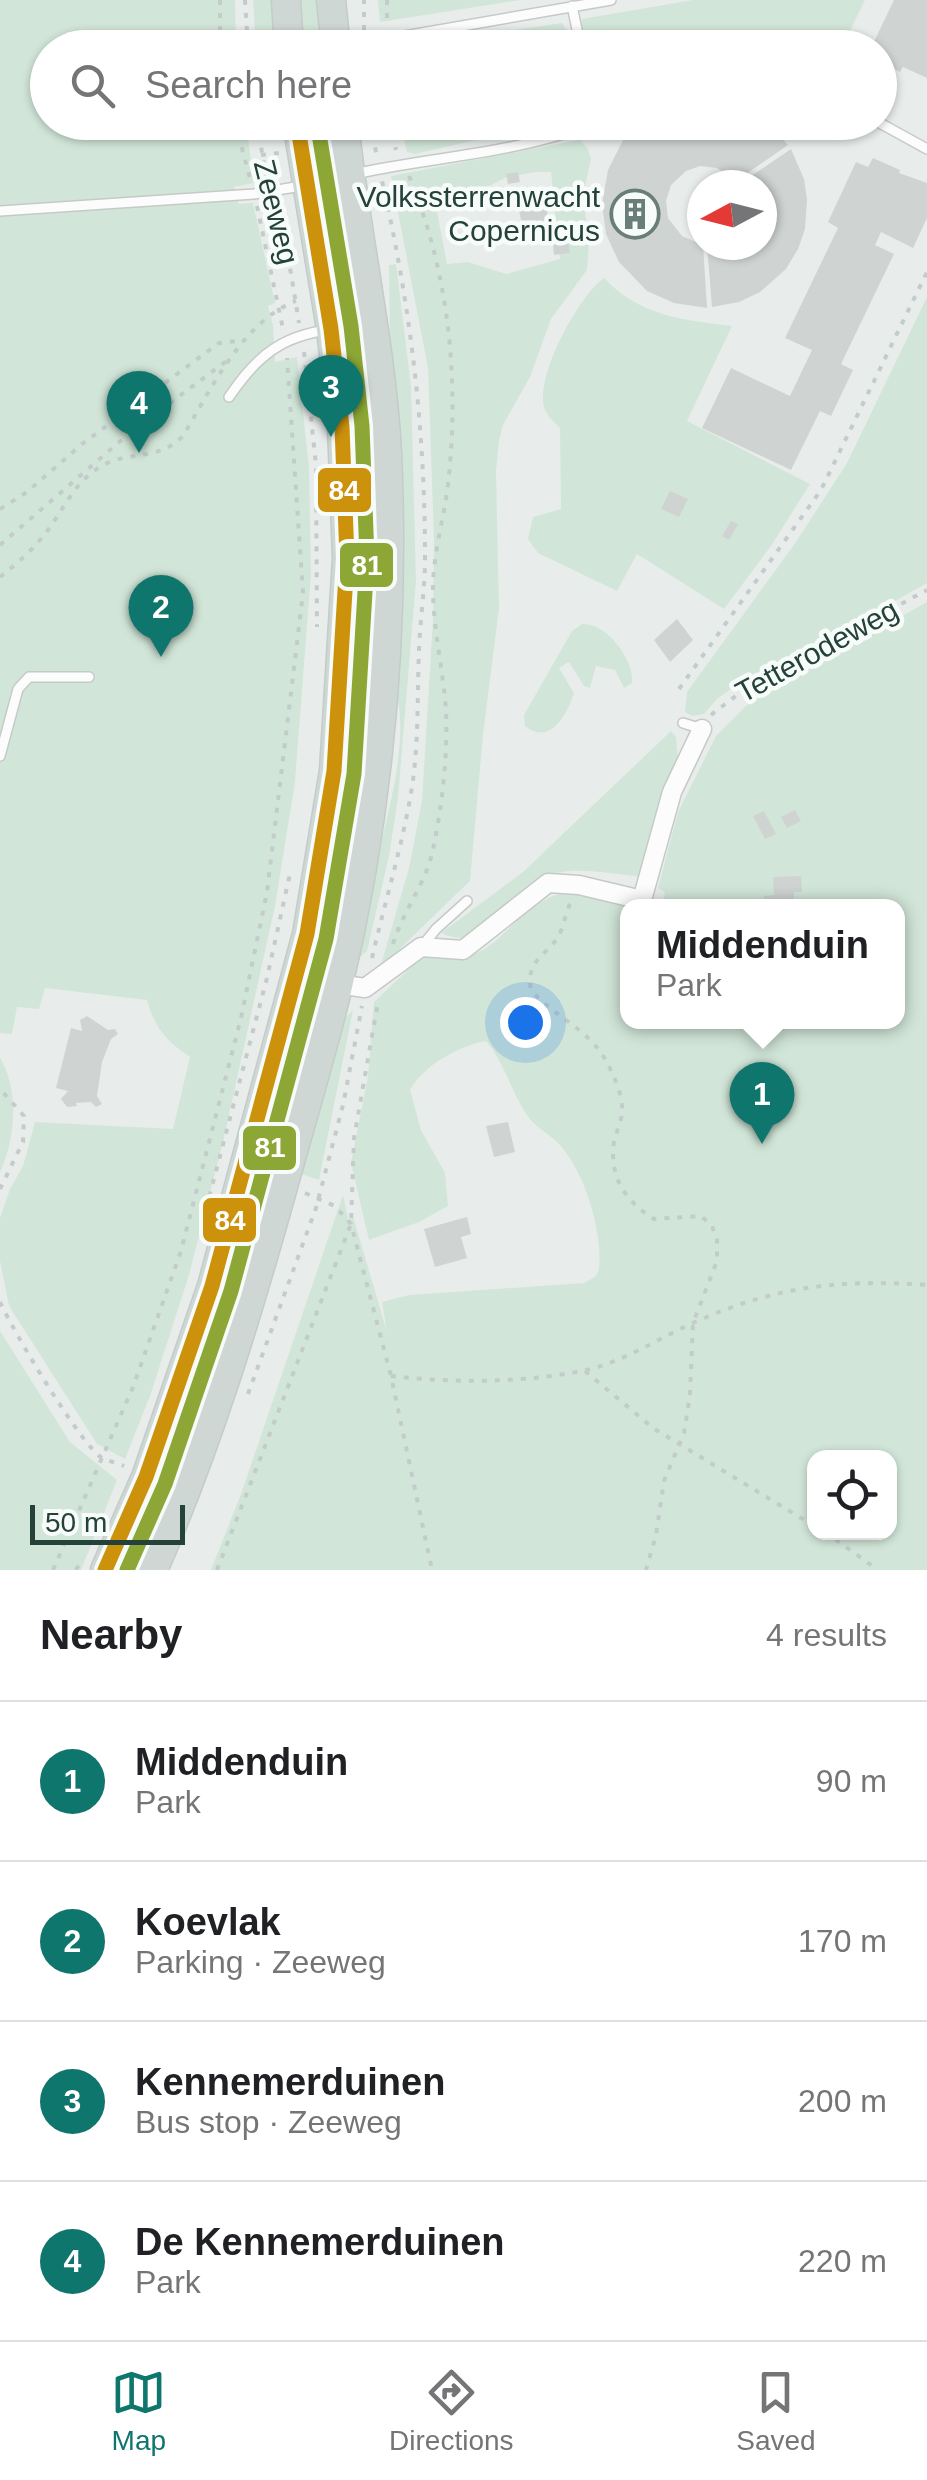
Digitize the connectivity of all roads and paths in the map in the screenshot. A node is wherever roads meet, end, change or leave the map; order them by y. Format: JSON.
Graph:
{"nodes":[{"id":1,"x":220,"y":0,"type":"edge"},
{"id":2,"x":245,"y":0,"type":"edge"},
{"id":3,"x":286,"y":0,"type":"edge"},
{"id":4,"x":332,"y":0,"type":"edge"},
{"id":5,"x":364,"y":0,"type":"edge"},
{"id":6,"x":611,"y":0,"type":"edge"},
{"id":7,"x":572,"y":6,"type":"junction"},
{"id":8,"x":220,"y":30,"type":"edge"},
{"id":9,"x":247,"y":30,"type":"edge"},
{"id":10,"x":288,"y":30,"type":"edge"},
{"id":11,"x":344,"y":30,"type":"edge"},
{"id":12,"x":355,"y":30,"type":"edge"},
{"id":13,"x":435,"y":30,"type":"edge"},
{"id":14,"x":577,"y":30,"type":"edge"},
{"id":15,"x":897,"y":132,"type":"edge"},
{"id":16,"x":240,"y":140,"type":"edge"},
{"id":17,"x":260,"y":140,"type":"edge"},
{"id":18,"x":300,"y":140,"type":"edge"},
{"id":19,"x":346,"y":140,"type":"edge"},
{"id":20,"x":394,"y":140,"type":"edge"},
{"id":21,"x":530,"y":140,"type":"edge"},
{"id":22,"x":927,"y":149,"type":"edge"},
{"id":23,"x":404,"y":165,"type":"junction"},
{"id":24,"x":351,"y":175,"type":"junction"},
{"id":25,"x":306,"y":184,"type":"junction"},
{"id":26,"x":270,"y":192,"type":"junction"},
{"id":27,"x":254,"y":194,"type":"junction"},
{"id":28,"x":0,"y":211,"type":"edge"},
{"id":29,"x":927,"y":272,"type":"edge"},
{"id":30,"x":296,"y":301,"type":"junction"},
{"id":31,"x":278,"y":307,"type":"junction"},
{"id":32,"x":374,"y":324,"type":"junction"},
{"id":33,"x":331,"y":328,"type":"junction"},
{"id":34,"x":301,"y":334,"type":"junction"},
{"id":35,"x":246,"y":340,"type":"junction"},
{"id":36,"x":286,"y":341,"type":"junction"},
{"id":37,"x":235,"y":354,"type":"junction"},
{"id":38,"x":230,"y":397,"type":"dead end"},
{"id":39,"x":0,"y":509,"type":"edge"},
{"id":40,"x":0,"y":545,"type":"edge"},
{"id":41,"x":0,"y":577,"type":"edge"},
{"id":42,"x":927,"y":590,"type":"edge"},
{"id":43,"x":317,"y":632,"type":"dead end"},
{"id":44,"x":89,"y":677,"type":"dead end"},
{"id":45,"x":678,"y":688,"type":"dead end"},
{"id":46,"x":692,"y":726,"type":"joint"},
{"id":47,"x":0,"y":756,"type":"edge"},
{"id":48,"x":293,"y":863,"type":"dead end"},
{"id":49,"x":579,"y":886,"type":"junction"},
{"id":50,"x":638,"y":899,"type":"edge"},
{"id":51,"x":642,"y":899,"type":"edge"},
{"id":52,"x":467,"y":901,"type":"dead end"},
{"id":53,"x":422,"y":947,"type":"junction"},
{"id":54,"x":384,"y":975,"type":"junction"},
{"id":55,"x":352,"y":986,"type":"junction"},
{"id":56,"x":1,"y":1090,"type":"edge"},
{"id":57,"x":283,"y":1186,"type":"junction"},
{"id":58,"x":0,"y":1189,"type":"edge"},
{"id":59,"x":319,"y":1197,"type":"junction"},
{"id":60,"x":204,"y":1220,"type":"dead end"},
{"id":61,"x":351,"y":1224,"type":"junction"},
{"id":62,"x":927,"y":1285,"type":"edge"},
{"id":63,"x":0,"y":1302,"type":"edge"},
{"id":64,"x":693,"y":1323,"type":"junction"},
{"id":65,"x":586,"y":1370,"type":"junction"},
{"id":66,"x":391,"y":1376,"type":"junction"},
{"id":67,"x":245,"y":1402,"type":"dead end"},
{"id":68,"x":679,"y":1444,"type":"junction"},
{"id":69,"x":104,"y":1458,"type":"junction"},
{"id":70,"x":129,"y":1474,"type":"junction"},
{"id":71,"x":807,"y":1522,"type":"edge"},
{"id":72,"x":836,"y":1540,"type":"edge"},
{"id":73,"x":95,"y":1562,"type":"edge"},
{"id":74,"x":53,"y":1570,"type":"edge"},
{"id":75,"x":76,"y":1570,"type":"edge"},
{"id":76,"x":153,"y":1570,"type":"edge"},
{"id":77,"x":217,"y":1570,"type":"edge"},
{"id":78,"x":432,"y":1570,"type":"edge"},
{"id":79,"x":646,"y":1570,"type":"edge"},
{"id":80,"x":878,"y":1570,"type":"edge"}],
"edges":[{"from":1,"to":8,"type":"path"},
{"from":2,"to":9,"type":"path"},
{"from":3,"to":10,"type":"main road"},
{"from":4,"to":11,"type":"main road"},
{"from":5,"to":12,"type":"path"},
{"from":6,"to":7,"type":"lane"},
{"from":7,"to":13,"type":"lane"},
{"from":7,"to":14,"type":"lane"},
{"from":15,"to":22,"type":"lane"},
{"from":16,"to":27,"type":"path"},
{"from":17,"to":26,"type":"path","name":"Zeeweg"},
{"from":18,"to":25,"type":"main road","name":"Zeeweg"},
{"from":19,"to":24,"type":"main road"},
{"from":20,"to":23,"type":"path"},
{"from":21,"to":23,"type":"lane"},
{"from":23,"to":24,"type":"lane"},
{"from":23,"to":54,"type":"path"},
{"from":24,"to":32,"type":"main road"},
{"from":25,"to":26,"type":"lane"},
{"from":25,"to":33,"type":"main road","name":"Zeeweg"},
{"from":26,"to":27,"type":"lane"},
{"from":26,"to":30,"type":"path","name":"Zeeweg"},
{"from":27,"to":28,"type":"lane"},
{"from":27,"to":31,"type":"path"},
{"from":29,"to":45,"type":"path"},
{"from":30,"to":31,"type":"path"},
{"from":30,"to":34,"type":"path","name":"Zeeweg"},
{"from":31,"to":35,"type":"path"},
{"from":31,"to":36,"type":"path"},
{"from":32,"to":33,"type":"lane"},
{"from":32,"to":55,"type":"main road"},
{"from":33,"to":34,"type":"lane"},
{"from":33,"to":70,"type":"main road","name":"Zeeweg"},
{"from":34,"to":36,"type":"lane"},
{"from":34,"to":43,"type":"path","name":"Zeeweg"},
{"from":35,"to":37,"type":"path"},
{"from":35,"to":39,"type":"path"},
{"from":36,"to":38,"type":"lane"},
{"from":36,"to":69,"type":"path"},
{"from":37,"to":40,"type":"path"},
{"from":37,"to":41,"type":"path"},
{"from":42,"to":46,"type":"path","name":"Tetterodeweg"},
{"from":44,"to":47,"type":"lane"},
{"from":46,"to":51,"type":"street"},
{"from":48,"to":60,"type":"path"},
{"from":49,"to":50,"type":"street"},
{"from":49,"to":53,"type":"street"},
{"from":49,"to":64,"type":"path"},
{"from":52,"to":53,"type":"lane"},
{"from":53,"to":54,"type":"street"},
{"from":54,"to":55,"type":"street"},
{"from":54,"to":61,"type":"path"},
{"from":55,"to":57,"type":"main road"},
{"from":55,"to":59,"type":"path"},
{"from":56,"to":58,"type":"path"},
{"from":57,"to":59,"type":"path"},
{"from":57,"to":76,"type":"main road"},
{"from":59,"to":61,"type":"path"},
{"from":59,"to":67,"type":"path"},
{"from":61,"to":66,"type":"path"},
{"from":61,"to":77,"type":"path"},
{"from":62,"to":64,"type":"path"},
{"from":63,"to":69,"type":"path"},
{"from":64,"to":65,"type":"path"},
{"from":64,"to":68,"type":"path"},
{"from":65,"to":66,"type":"path"},
{"from":65,"to":68,"type":"path"},
{"from":66,"to":78,"type":"path"},
{"from":68,"to":71,"type":"path"},
{"from":68,"to":79,"type":"path"},
{"from":69,"to":70,"type":"path"},
{"from":69,"to":74,"type":"path"},
{"from":70,"to":73,"type":"main road","name":"Zeeweg"},
{"from":72,"to":80,"type":"path"},
{"from":73,"to":75,"type":"path"}]}
